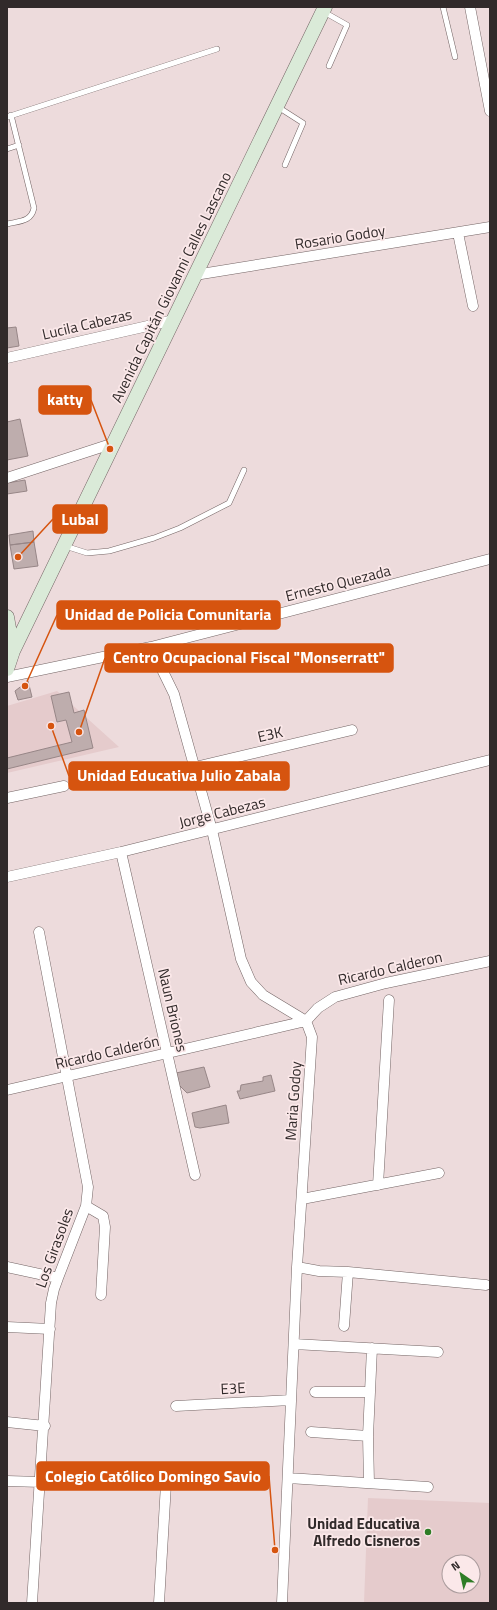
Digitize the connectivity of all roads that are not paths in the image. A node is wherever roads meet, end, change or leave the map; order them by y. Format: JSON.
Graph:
{"nodes":[{"id":1,"x":443,"y":7,"type":"edge"},
{"id":2,"x":470,"y":7,"type":"edge"},
{"id":3,"x":324,"y":9,"type":"edge"},
{"id":4,"x":217,"y":49,"type":"dead end"},
{"id":5,"x":455,"y":57,"type":"dead end"},
{"id":6,"x":329,"y":66,"type":"dead end"},
{"id":7,"x":277,"y":106,"type":"junction"},
{"id":8,"x":490,"y":111,"type":"edge"},
{"id":9,"x":9,"y":116,"type":"edge"},
{"id":10,"x":19,"y":145,"type":"junction"},
{"id":11,"x":7,"y":149,"type":"edge"},
{"id":12,"x":285,"y":165,"type":"dead end"},
{"id":13,"x":7,"y":224,"type":"edge"},
{"id":14,"x":490,"y":227,"type":"edge"},
{"id":15,"x":458,"y":233,"type":"junction"},
{"id":16,"x":195,"y":275,"type":"junction"},
{"id":17,"x":473,"y":306,"type":"dead end"},
{"id":18,"x":174,"y":320,"type":"junction"},
{"id":19,"x":7,"y":358,"type":"edge"},
{"id":20,"x":114,"y":443,"type":"junction"},
{"id":21,"x":244,"y":470,"type":"dead end"},
{"id":22,"x":7,"y":478,"type":"edge"},
{"id":23,"x":64,"y":546,"type":"junction"},
{"id":24,"x":490,"y":559,"type":"edge"},
{"id":25,"x":7,"y":611,"type":"edge"},
{"id":26,"x":32,"y":611,"type":"junction"},
{"id":27,"x":7,"y":617,"type":"edge"},
{"id":28,"x":151,"y":647,"type":"junction"},
{"id":29,"x":13,"y":651,"type":"junction"},
{"id":30,"x":7,"y":669,"type":"edge"},
{"id":31,"x":7,"y":677,"type":"edge"},
{"id":32,"x":352,"y":730,"type":"dead end"},
{"id":33,"x":490,"y":760,"type":"edge"},
{"id":34,"x":195,"y":767,"type":"junction"},
{"id":35,"x":64,"y":786,"type":"dead end"},
{"id":36,"x":7,"y":798,"type":"edge"},
{"id":37,"x":212,"y":830,"type":"junction"},
{"id":38,"x":121,"y":852,"type":"junction"},
{"id":39,"x":7,"y":877,"type":"edge"},
{"id":40,"x":39,"y":932,"type":"dead end"},
{"id":41,"x":490,"y":961,"type":"edge"},
{"id":42,"x":389,"y":1000,"type":"dead end"},
{"id":43,"x":306,"y":1022,"type":"junction"},
{"id":44,"x":167,"y":1054,"type":"junction"},
{"id":45,"x":68,"y":1076,"type":"junction"},
{"id":46,"x":7,"y":1090,"type":"edge"},
{"id":47,"x":439,"y":1173,"type":"dead end"},
{"id":48,"x":195,"y":1175,"type":"dead end"},
{"id":49,"x":378,"y":1185,"type":"junction"},
{"id":50,"x":302,"y":1199,"type":"junction"},
{"id":51,"x":86,"y":1206,"type":"junction"},
{"id":52,"x":7,"y":1267,"type":"edge"},
{"id":53,"x":297,"y":1268,"type":"junction"},
{"id":54,"x":348,"y":1272,"type":"junction"},
{"id":55,"x":58,"y":1278,"type":"junction"},
{"id":56,"x":486,"y":1284,"type":"dead end"},
{"id":57,"x":101,"y":1295,"type":"dead end"},
{"id":58,"x":344,"y":1326,"type":"dead end"},
{"id":59,"x":7,"y":1327,"type":"edge"},
{"id":60,"x":50,"y":1329,"type":"junction"},
{"id":61,"x":294,"y":1344,"type":"junction"},
{"id":62,"x":372,"y":1348,"type":"junction"},
{"id":63,"x":438,"y":1352,"type":"dead end"},
{"id":64,"x":315,"y":1392,"type":"dead end"},
{"id":65,"x":370,"y":1392,"type":"junction"},
{"id":66,"x":291,"y":1400,"type":"junction"},
{"id":67,"x":176,"y":1406,"type":"dead end"},
{"id":68,"x":7,"y":1422,"type":"edge"},
{"id":69,"x":45,"y":1426,"type":"junction"},
{"id":70,"x":311,"y":1432,"type":"dead end"},
{"id":71,"x":368,"y":1436,"type":"junction"},
{"id":72,"x":288,"y":1478,"type":"junction"},
{"id":73,"x":7,"y":1480,"type":"edge"},
{"id":74,"x":41,"y":1482,"type":"junction"},
{"id":75,"x":368,"y":1483,"type":"junction"},
{"id":76,"x":166,"y":1484,"type":"dead end"},
{"id":77,"x":428,"y":1487,"type":"dead end"},
{"id":78,"x":32,"y":1603,"type":"edge"},
{"id":79,"x":159,"y":1603,"type":"edge"},
{"id":80,"x":282,"y":1603,"type":"edge"}],
"edges":[{"from":1,"to":5,"type":"lane"},
{"from":2,"to":8,"type":"street"},
{"from":3,"to":6,"type":"lane"},
{"from":3,"to":7,"type":"street","name":"Avenida Capitán Giovanni Calles Lascano"},
{"from":4,"to":9,"type":"lane"},
{"from":7,"to":12,"type":"lane"},
{"from":7,"to":16,"type":"street","name":"Avenida Capitán Giovanni Calles Lascano"},
{"from":9,"to":10,"type":"lane"},
{"from":10,"to":11,"type":"lane"},
{"from":10,"to":13,"type":"lane"},
{"from":14,"to":15,"type":"street","name":"Rosario Godoy"},
{"from":15,"to":16,"type":"street","name":"Rosario Godoy"},
{"from":15,"to":17,"type":"street"},
{"from":16,"to":18,"type":"street","name":"Avenida Capitán Giovanni Calles Lascano"},
{"from":18,"to":19,"type":"street","name":"Lucila Cabezas"},
{"from":18,"to":20,"type":"street","name":"Avenida Capitán Giovanni Calles Lascano"},
{"from":20,"to":22,"type":"street"},
{"from":20,"to":23,"type":"street","name":"Avenida Capitán Giovanni Calles Lascano"},
{"from":21,"to":23,"type":"lane"},
{"from":23,"to":26,"type":"street","name":"Avenida Capitán Giovanni Calles Lascano"},
{"from":24,"to":28,"type":"street","name":"Ernesto Quezada"},
{"from":25,"to":26,"type":"street"},
{"from":26,"to":29,"type":"street","name":"Avenida Capitán Giovanni Calles Lascano"},
{"from":27,"to":29,"type":"street"},
{"from":28,"to":31,"type":"street","name":"Ernesto Quezada"},
{"from":28,"to":34,"type":"street"},
{"from":29,"to":30,"type":"street","name":"Avenida Capitán Giovanni Calles Lascano"},
{"from":32,"to":34,"type":"street","name":"E3K"},
{"from":33,"to":37,"type":"street","name":"Jorge Cabezas"},
{"from":34,"to":37,"type":"street"},
{"from":35,"to":36,"type":"street"},
{"from":37,"to":38,"type":"street","name":"Jorge Cabezas"},
{"from":37,"to":43,"type":"street"},
{"from":38,"to":39,"type":"street","name":"Jorge Cabezas"},
{"from":38,"to":44,"type":"street","name":"Naun Briones"},
{"from":40,"to":45,"type":"street","name":"Los Girasoles"},
{"from":41,"to":43,"type":"street","name":"Ricardo Calderon"},
{"from":42,"to":49,"type":"street"},
{"from":43,"to":44,"type":"street","name":"Ricardo Calderón"},
{"from":43,"to":50,"type":"street","name":"Maria Godoy"},
{"from":44,"to":45,"type":"street","name":"Ricardo Calderón"},
{"from":44,"to":48,"type":"street","name":"Naun Briones"},
{"from":45,"to":46,"type":"street","name":"Ricardo Calderón"},
{"from":45,"to":51,"type":"street","name":"Los Girasoles"},
{"from":47,"to":49,"type":"street"},
{"from":49,"to":50,"type":"street"},
{"from":50,"to":53,"type":"street","name":"Maria Godoy"},
{"from":51,"to":55,"type":"street","name":"Los Girasoles"},
{"from":51,"to":57,"type":"street"},
{"from":52,"to":55,"type":"street"},
{"from":53,"to":54,"type":"street"},
{"from":53,"to":61,"type":"street","name":"Maria Godoy"},
{"from":54,"to":56,"type":"street"},
{"from":54,"to":58,"type":"street"},
{"from":55,"to":60,"type":"street","name":"Los Girasoles"},
{"from":59,"to":60,"type":"street"},
{"from":60,"to":69,"type":"street","name":"Los Girasoles"},
{"from":61,"to":62,"type":"street"},
{"from":61,"to":66,"type":"street","name":"Maria Godoy"},
{"from":62,"to":63,"type":"street"},
{"from":62,"to":65,"type":"street"},
{"from":64,"to":65,"type":"street"},
{"from":65,"to":71,"type":"street"},
{"from":66,"to":67,"type":"street","name":"E3E"},
{"from":66,"to":72,"type":"street","name":"Maria Godoy"},
{"from":68,"to":69,"type":"street"},
{"from":69,"to":74,"type":"street","name":"Los Girasoles"},
{"from":70,"to":71,"type":"street"},
{"from":71,"to":75,"type":"street"},
{"from":72,"to":75,"type":"street"},
{"from":72,"to":80,"type":"street","name":"Maria Godoy"},
{"from":73,"to":74,"type":"street"},
{"from":74,"to":78,"type":"street","name":"Los Girasoles"},
{"from":75,"to":77,"type":"street"},
{"from":76,"to":79,"type":"street"}]}
